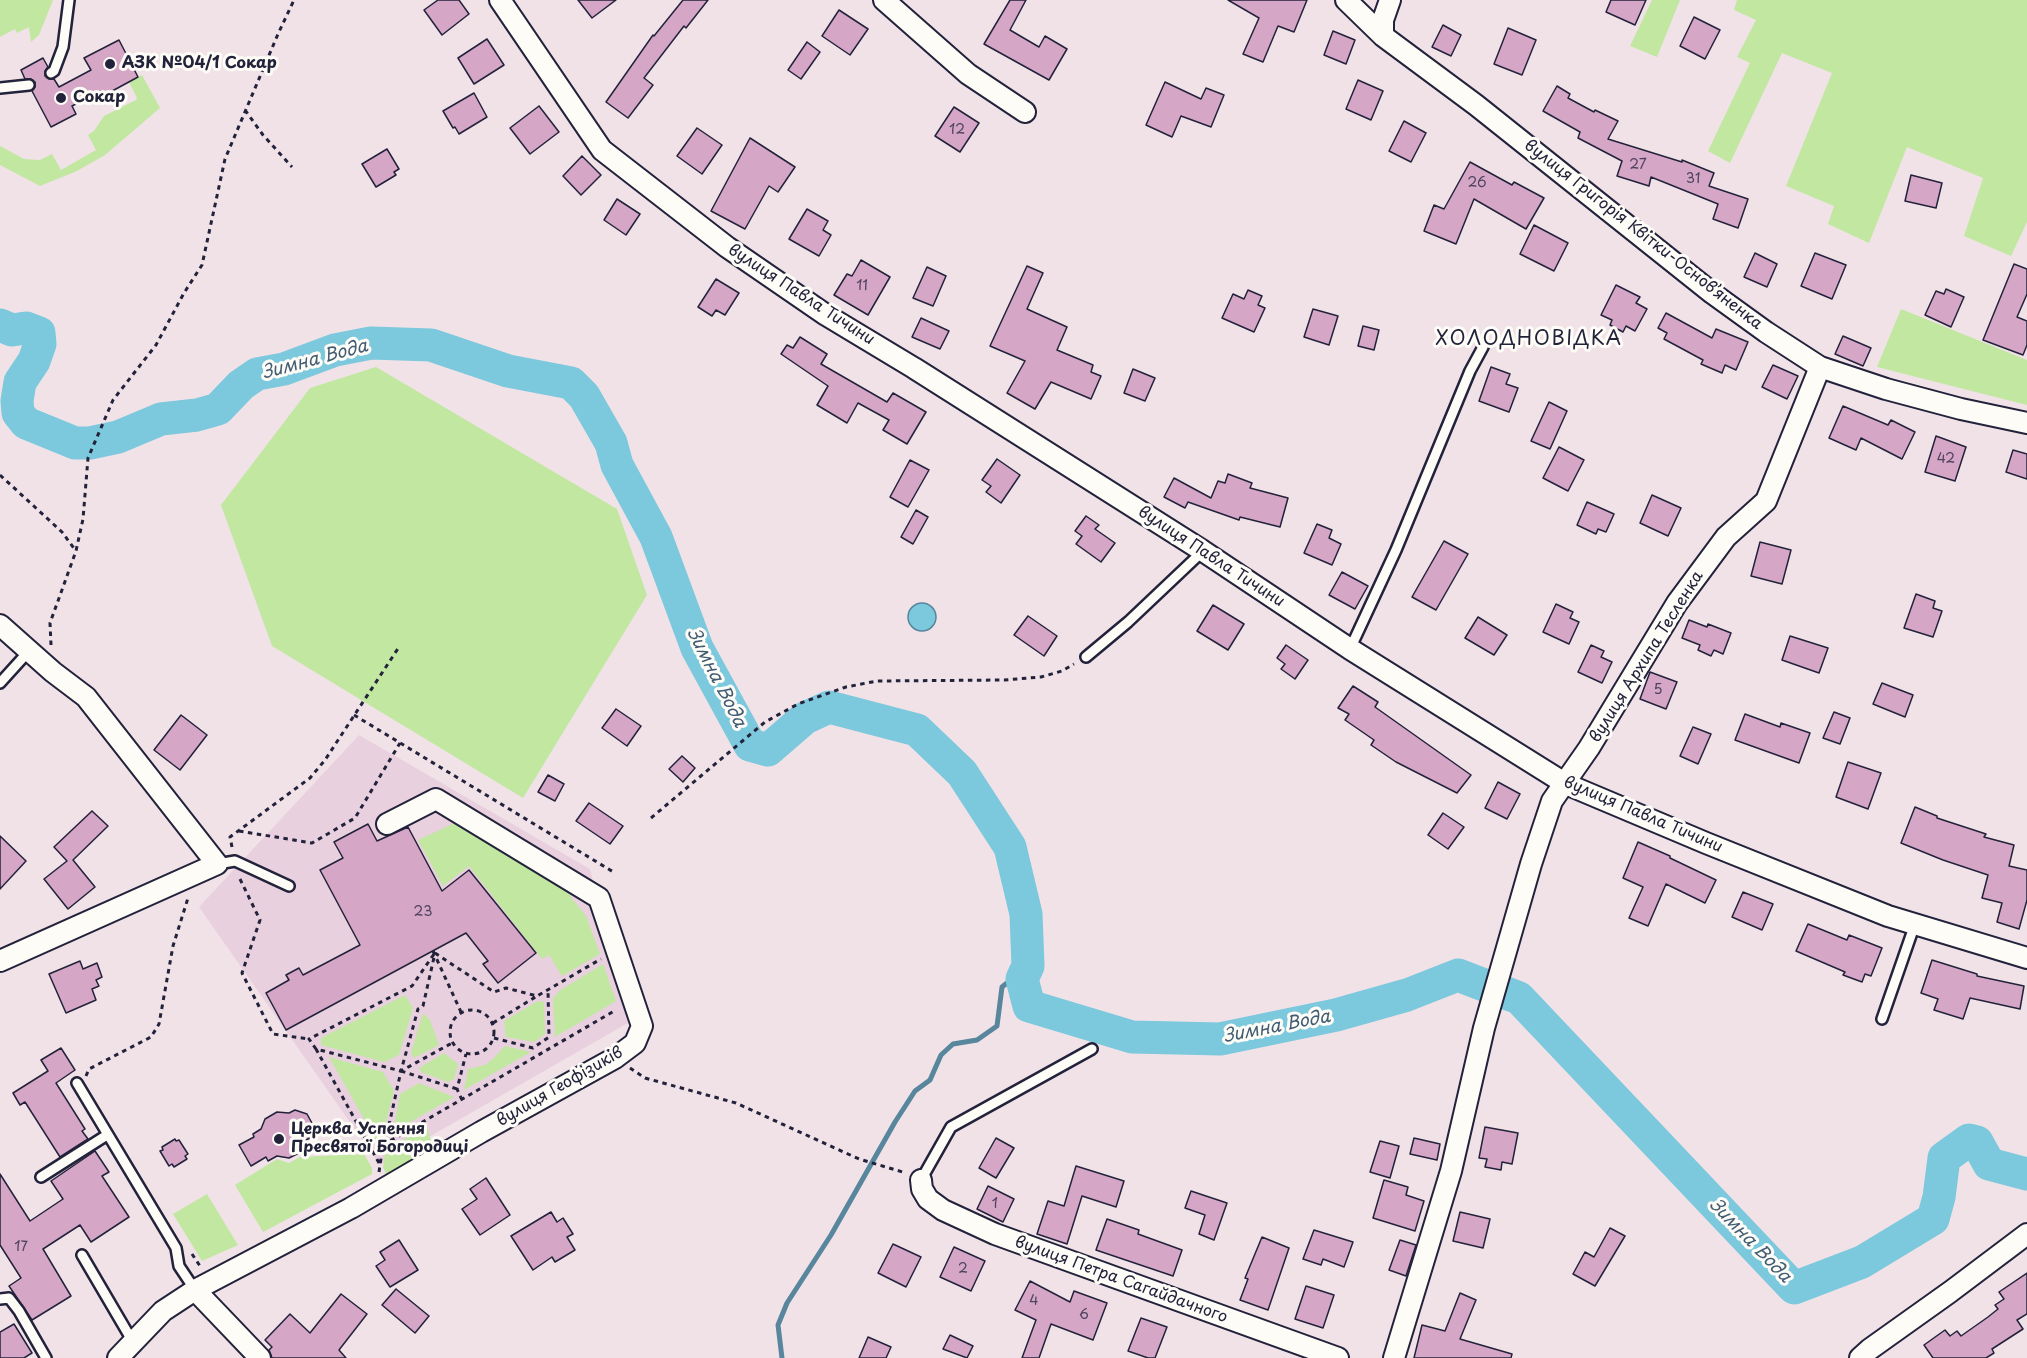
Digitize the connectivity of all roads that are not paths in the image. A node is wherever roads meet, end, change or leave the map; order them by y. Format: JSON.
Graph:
{"nodes":[{"id":1,"x":69,"y":0,"type":"edge"},
{"id":2,"x":500,"y":0,"type":"edge"},
{"id":3,"x":884,"y":0,"type":"edge"},
{"id":4,"x":1346,"y":0,"type":"edge"},
{"id":5,"x":1390,"y":0,"type":"edge"},
{"id":6,"x":1383,"y":36,"type":"junction"},
{"id":7,"x":51,"y":73,"type":"dead end"},
{"id":8,"x":28,"y":85,"type":"dead end"},
{"id":9,"x":0,"y":88,"type":"edge"},
{"id":10,"x":1025,"y":112,"type":"dead end"},
{"id":11,"x":1483,"y":347,"type":"dead end"},
{"id":12,"x":1820,"y":367,"type":"junction"},
{"id":13,"x":2027,"y":423,"type":"edge"},
{"id":14,"x":1203,"y":551,"type":"junction"},
{"id":15,"x":0,"y":625,"type":"edge"},
{"id":16,"x":1350,"y":649,"type":"junction"},
{"id":17,"x":29,"y":651,"type":"junction"},
{"id":18,"x":1086,"y":657,"type":"road end"},
{"id":19,"x":0,"y":683,"type":"edge"},
{"id":20,"x":1566,"y":784,"type":"junction"},
{"id":21,"x":387,"y":824,"type":"dead end"},
{"id":22,"x":229,"y":865,"type":"junction"},
{"id":23,"x":289,"y":886,"type":"dead end"},
{"id":24,"x":1915,"y":924,"type":"junction"},
{"id":25,"x":2027,"y":958,"type":"edge"},
{"id":26,"x":0,"y":961,"type":"edge"},
{"id":27,"x":1882,"y":1018,"type":"dead end"},
{"id":28,"x":1092,"y":1049,"type":"dead end"},
{"id":29,"x":77,"y":1083,"type":"dead end"},
{"id":30,"x":107,"y":1135,"type":"junction"},
{"id":31,"x":40,"y":1177,"type":"dead end"},
{"id":32,"x":921,"y":1180,"type":"joint"},
{"id":33,"x":2027,"y":1234,"type":"edge"},
{"id":34,"x":82,"y":1255,"type":"dead end"},
{"id":35,"x":195,"y":1290,"type":"junction"},
{"id":36,"x":0,"y":1299,"type":"edge"},
{"id":37,"x":133,"y":1342,"type":"junction"},
{"id":38,"x":46,"y":1358,"type":"edge"},
{"id":39,"x":118,"y":1358,"type":"edge"},
{"id":40,"x":260,"y":1358,"type":"edge"},
{"id":41,"x":1338,"y":1358,"type":"edge"},
{"id":42,"x":1394,"y":1358,"type":"edge"},
{"id":43,"x":1860,"y":1358,"type":"edge"}],
"edges":[{"from":1,"to":7,"type":"lane"},
{"from":2,"to":14,"type":"street","name":"вулиця Павла Тичини"},
{"from":3,"to":10,"type":"street"},
{"from":4,"to":6,"type":"street","name":"вулиця Григорія Квітки-Основʼяненка"},
{"from":5,"to":6,"type":"street"},
{"from":6,"to":12,"type":"street","name":"вулиця Григорія Квітки-Основʼяненка"},
{"from":8,"to":9,"type":"lane"},
{"from":11,"to":16,"type":"lane"},
{"from":12,"to":13,"type":"street","name":"вулиця Григорія Квітки-Основʼяненка"},
{"from":12,"to":20,"type":"street","name":"вулиця Архипа Тесленка"},
{"from":14,"to":16,"type":"street","name":"вулиця Павла Тичини"},
{"from":14,"to":18,"type":"lane"},
{"from":15,"to":17,"type":"street"},
{"from":16,"to":20,"type":"street","name":"вулиця Павла Тичини"},
{"from":17,"to":19,"type":"lane"},
{"from":17,"to":22,"type":"street"},
{"from":20,"to":24,"type":"street","name":"вулиця Павла Тичини"},
{"from":20,"to":42,"type":"street","name":"вулиця Архипа Тесленка"},
{"from":21,"to":35,"type":"street","name":"вулиця Геофізиків"},
{"from":22,"to":23,"type":"lane"},
{"from":22,"to":26,"type":"street"},
{"from":24,"to":25,"type":"street","name":"вулиця Павла Тичини"},
{"from":24,"to":27,"type":"lane"},
{"from":28,"to":32,"type":"lane"},
{"from":29,"to":30,"type":"lane"},
{"from":30,"to":31,"type":"lane"},
{"from":30,"to":35,"type":"lane"},
{"from":32,"to":41,"type":"street","name":"вулиця Петра Сагайдачного"},
{"from":33,"to":43,"type":"street"},
{"from":34,"to":37,"type":"lane"},
{"from":35,"to":37,"type":"street","name":"вулиця Геофізиків"},
{"from":35,"to":40,"type":"street"},
{"from":36,"to":38,"type":"lane"},
{"from":37,"to":39,"type":"street","name":"вулиця Геофізиків"}]}
